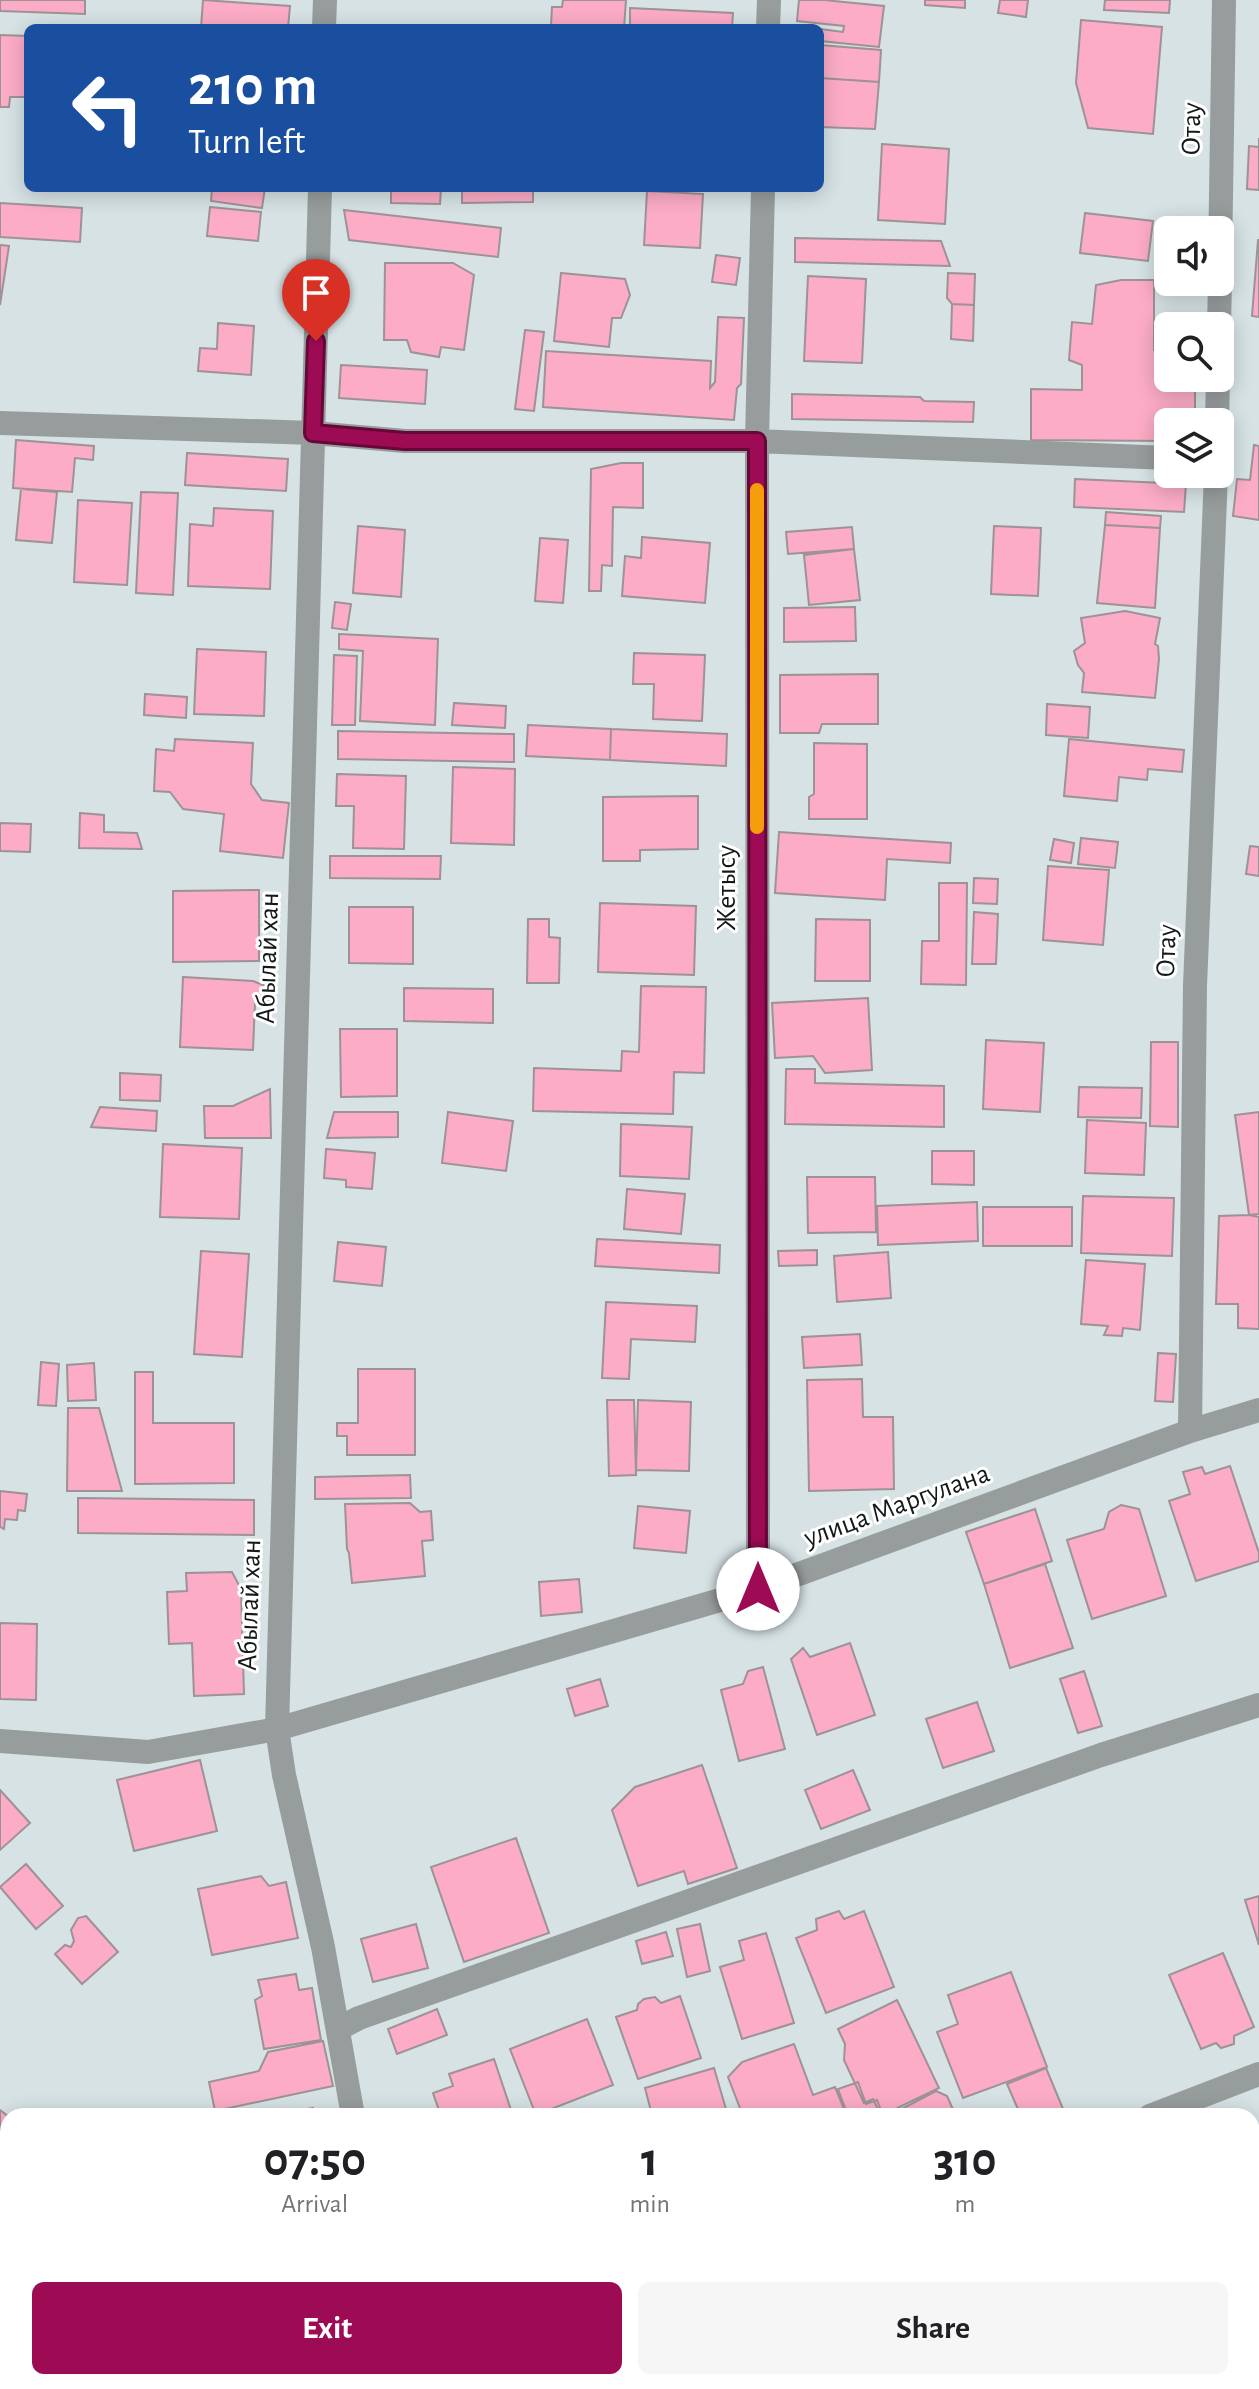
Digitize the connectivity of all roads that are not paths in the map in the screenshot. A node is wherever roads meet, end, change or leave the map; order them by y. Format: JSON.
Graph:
{"nodes":[{"id":1,"x":325,"y":0,"type":"edge"},
{"id":2,"x":769,"y":0,"type":"edge"},
{"id":3,"x":1224,"y":0,"type":"edge"},
{"id":4,"x":324,"y":24,"type":"edge"},
{"id":5,"x":768,"y":24,"type":"edge"},
{"id":6,"x":320,"y":192,"type":"edge"},
{"id":7,"x":763,"y":192,"type":"edge"},
{"id":8,"x":1221,"y":216,"type":"edge"},
{"id":9,"x":0,"y":423,"type":"edge"},
{"id":10,"x":313,"y":433,"type":"junction"},
{"id":11,"x":757,"y":441,"type":"junction"},
{"id":12,"x":1154,"y":457,"type":"edge"},
{"id":13,"x":1215,"y":488,"type":"edge"},
{"id":14,"x":1259,"y":1410,"type":"edge"},
{"id":15,"x":1190,"y":1431,"type":"junction"},
{"id":16,"x":758,"y":1589,"type":"junction"},
{"id":17,"x":1259,"y":1705,"type":"edge"},
{"id":18,"x":277,"y":1729,"type":"junction"},
{"id":19,"x":0,"y":1741,"type":"edge"},
{"id":20,"x":338,"y":2029,"type":"junction"},
{"id":21,"x":1259,"y":2074,"type":"edge"},
{"id":22,"x":352,"y":2108,"type":"edge"},
{"id":23,"x":1171,"y":2108,"type":"edge"}],
"edges":[{"from":1,"to":4,"type":"street"},
{"from":2,"to":5,"type":"street"},
{"from":3,"to":8,"type":"street","name":"Отау"},
{"from":6,"to":10,"type":"street","name":"Абылай хан"},
{"from":7,"to":11,"type":"street","name":"Жетысу"},
{"from":9,"to":10,"type":"street"},
{"from":10,"to":11,"type":"street"},
{"from":10,"to":18,"type":"street","name":"Абылай хан"},
{"from":11,"to":12,"type":"street"},
{"from":11,"to":16,"type":"street","name":"Жетысу"},
{"from":13,"to":15,"type":"street","name":"Отау"},
{"from":14,"to":15,"type":"street","name":"улица Маргулана"},
{"from":15,"to":16,"type":"street","name":"улица Маргулана"},
{"from":16,"to":18,"type":"street","name":"улица Маргулана"},
{"from":17,"to":20,"type":"street"},
{"from":18,"to":19,"type":"street","name":"улица Маргулана"},
{"from":18,"to":20,"type":"street","name":"Абылай хан"},
{"from":20,"to":22,"type":"street","name":"Абылай хан"},
{"from":21,"to":23,"type":"street"}]}
